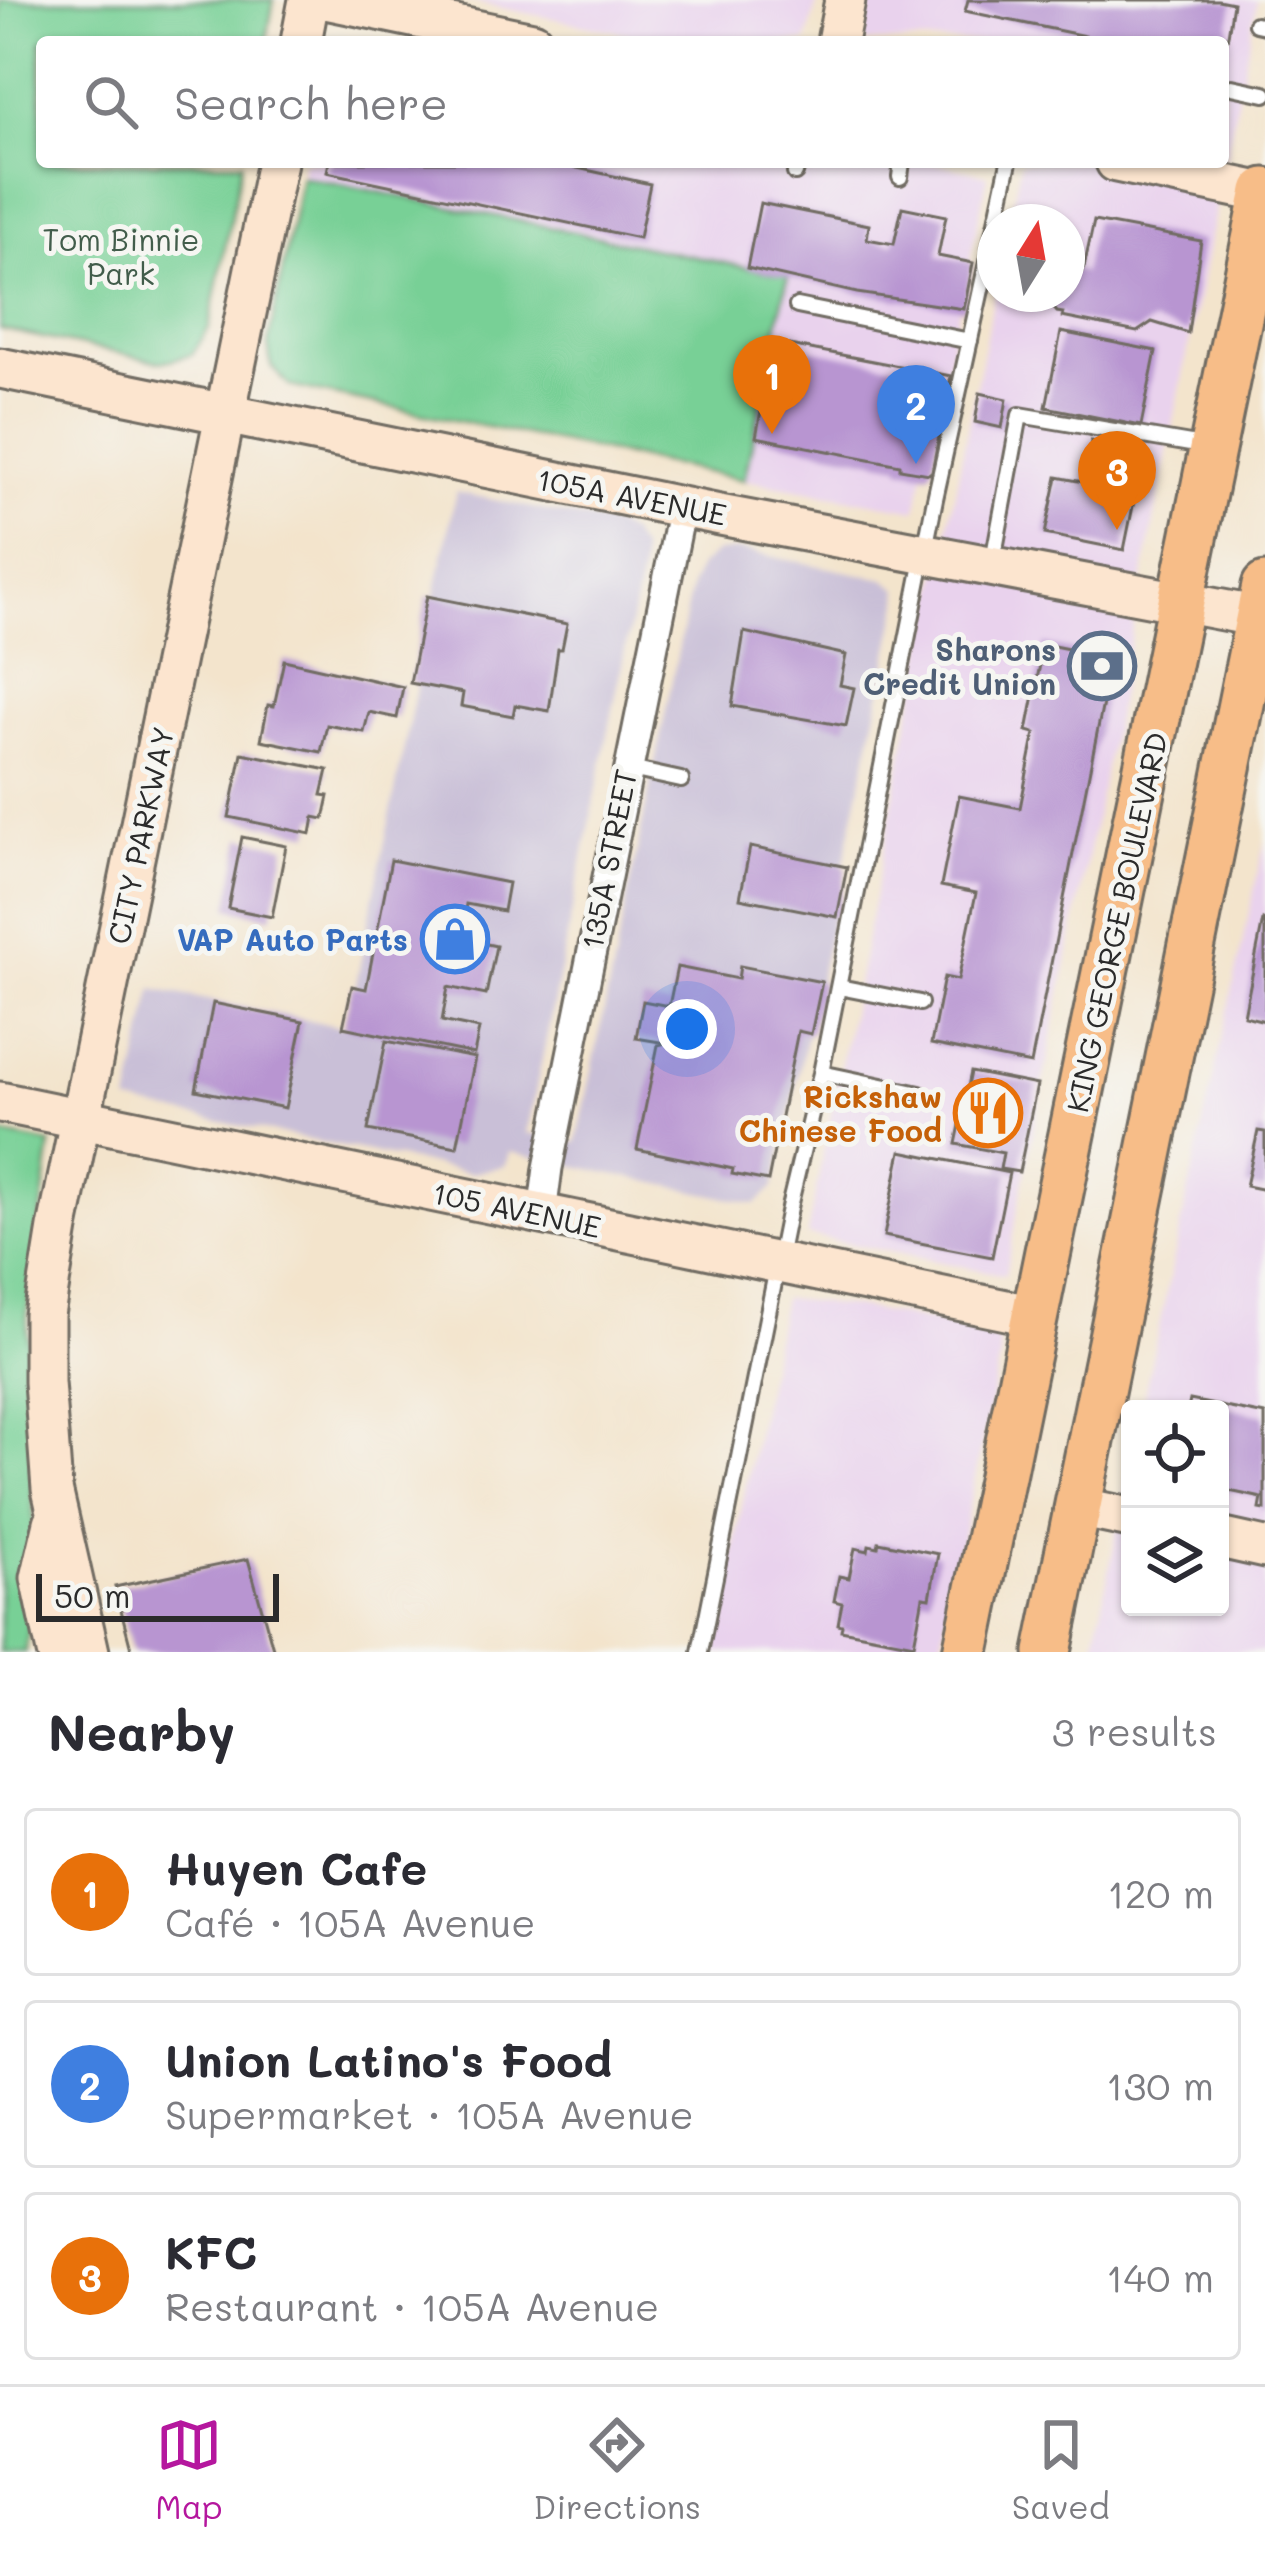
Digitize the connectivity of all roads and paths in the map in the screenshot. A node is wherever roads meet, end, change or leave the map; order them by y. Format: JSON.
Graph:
{"nodes":[{"id":1,"x":309,"y":0,"type":"edge"},
{"id":2,"x":330,"y":0,"type":"edge"},
{"id":3,"x":845,"y":0,"type":"edge"},
{"id":4,"x":302,"y":36,"type":"edge"},
{"id":5,"x":504,"y":36,"type":"edge"},
{"id":6,"x":838,"y":36,"type":"edge"},
{"id":7,"x":1232,"y":87,"type":"dead end"},
{"id":8,"x":1265,"y":94,"type":"edge"},
{"id":9,"x":276,"y":168,"type":"edge"},
{"id":10,"x":1008,"y":168,"type":"edge"},
{"id":11,"x":1146,"y":168,"type":"edge"},
{"id":12,"x":1265,"y":192,"type":"edge"},
{"id":13,"x":1000,"y":204,"type":"edge"},
{"id":14,"x":797,"y":306,"type":"dead end"},
{"id":15,"x":977,"y":309,"type":"edge"},
{"id":16,"x":970,"y":341,"type":"junction"},
{"id":17,"x":0,"y":368,"type":"edge"},
{"id":18,"x":226,"y":414,"type":"junction"},
{"id":19,"x":1213,"y":448,"type":"junction"},
{"id":20,"x":682,"y":507,"type":"junction"},
{"id":21,"x":926,"y":551,"type":"junction"},
{"id":22,"x":993,"y":565,"type":"junction"},
{"id":23,"x":1181,"y":603,"type":"junction"},
{"id":24,"x":1263,"y":607,"type":"edge"},
{"id":25,"x":626,"y":768,"type":"junction"},
{"id":26,"x":681,"y":780,"type":"dead end"},
{"id":27,"x":839,"y":987,"type":"junction"},
{"id":28,"x":920,"y":1003,"type":"dead end"},
{"id":29,"x":821,"y":1073,"type":"junction"},
{"id":30,"x":920,"y":1094,"type":"dead end"},
{"id":31,"x":0,"y":1102,"type":"edge"},
{"id":32,"x":81,"y":1118,"type":"junction"},
{"id":33,"x":542,"y":1214,"type":"junction"},
{"id":34,"x":778,"y":1263,"type":"junction"},
{"id":35,"x":1035,"y":1316,"type":"junction"},
{"id":36,"x":1078,"y":1507,"type":"junction"},
{"id":37,"x":57,"y":1512,"type":"junction"},
{"id":38,"x":1121,"y":1516,"type":"edge"},
{"id":39,"x":1229,"y":1540,"type":"edge"},
{"id":40,"x":1265,"y":1548,"type":"edge"},
{"id":41,"x":57,"y":1652,"type":"edge"},
{"id":42,"x":88,"y":1652,"type":"edge"},
{"id":43,"x":700,"y":1652,"type":"edge"},
{"id":44,"x":966,"y":1652,"type":"edge"},
{"id":45,"x":1048,"y":1652,"type":"edge"}],
"edges":[{"from":1,"to":4,"type":"street"},
{"from":2,"to":5,"type":"street"},
{"from":3,"to":6,"type":"street"},
{"from":7,"to":8,"type":"lane"},
{"from":9,"to":18,"type":"street","name":"CITY PARKWAY"},
{"from":10,"to":13,"type":"lane"},
{"from":11,"to":12,"type":"street"},
{"from":12,"to":19,"type":"main road","name":"KING GEORGE BOULEVARD"},
{"from":14,"to":16,"type":"lane"},
{"from":15,"to":16,"type":"lane"},
{"from":16,"to":21,"type":"lane"},
{"from":17,"to":18,"type":"street","name":"105A AVENUE"},
{"from":18,"to":20,"type":"street","name":"105A AVENUE"},
{"from":18,"to":32,"type":"street","name":"CITY PARKWAY"},
{"from":19,"to":22,"type":"lane"},
{"from":19,"to":23,"type":"main road","name":"KING GEORGE BOULEVARD"},
{"from":20,"to":21,"type":"street","name":"105A AVENUE"},
{"from":20,"to":25,"type":"street","name":"135A STREET"},
{"from":21,"to":22,"type":"street","name":"105A AVENUE"},
{"from":21,"to":27,"type":"lane"},
{"from":22,"to":23,"type":"street","name":"105A AVENUE"},
{"from":23,"to":24,"type":"street","name":"105A AVENUE"},
{"from":23,"to":35,"type":"main road","name":"KING GEORGE BOULEVARD"},
{"from":24,"to":36,"type":"main road"},
{"from":25,"to":26,"type":"lane"},
{"from":25,"to":33,"type":"street","name":"135A STREET"},
{"from":27,"to":28,"type":"lane"},
{"from":27,"to":29,"type":"lane"},
{"from":29,"to":30,"type":"lane"},
{"from":29,"to":34,"type":"lane"},
{"from":31,"to":32,"type":"street","name":"105 AVENUE"},
{"from":32,"to":33,"type":"street","name":"105 AVENUE"},
{"from":32,"to":37,"type":"street","name":"CITY PARKWAY"},
{"from":33,"to":34,"type":"street","name":"105 AVENUE"},
{"from":34,"to":35,"type":"street","name":"105 AVENUE"},
{"from":34,"to":43,"type":"lane"},
{"from":35,"to":44,"type":"main road","name":"KING GEORGE BOULEVARD"},
{"from":36,"to":38,"type":"street"},
{"from":36,"to":45,"type":"main road"},
{"from":37,"to":41,"type":"street","name":"CITY PARKWAY"},
{"from":37,"to":42,"type":"street","name":"CITY PARKWAY"},
{"from":39,"to":40,"type":"street"}]}
